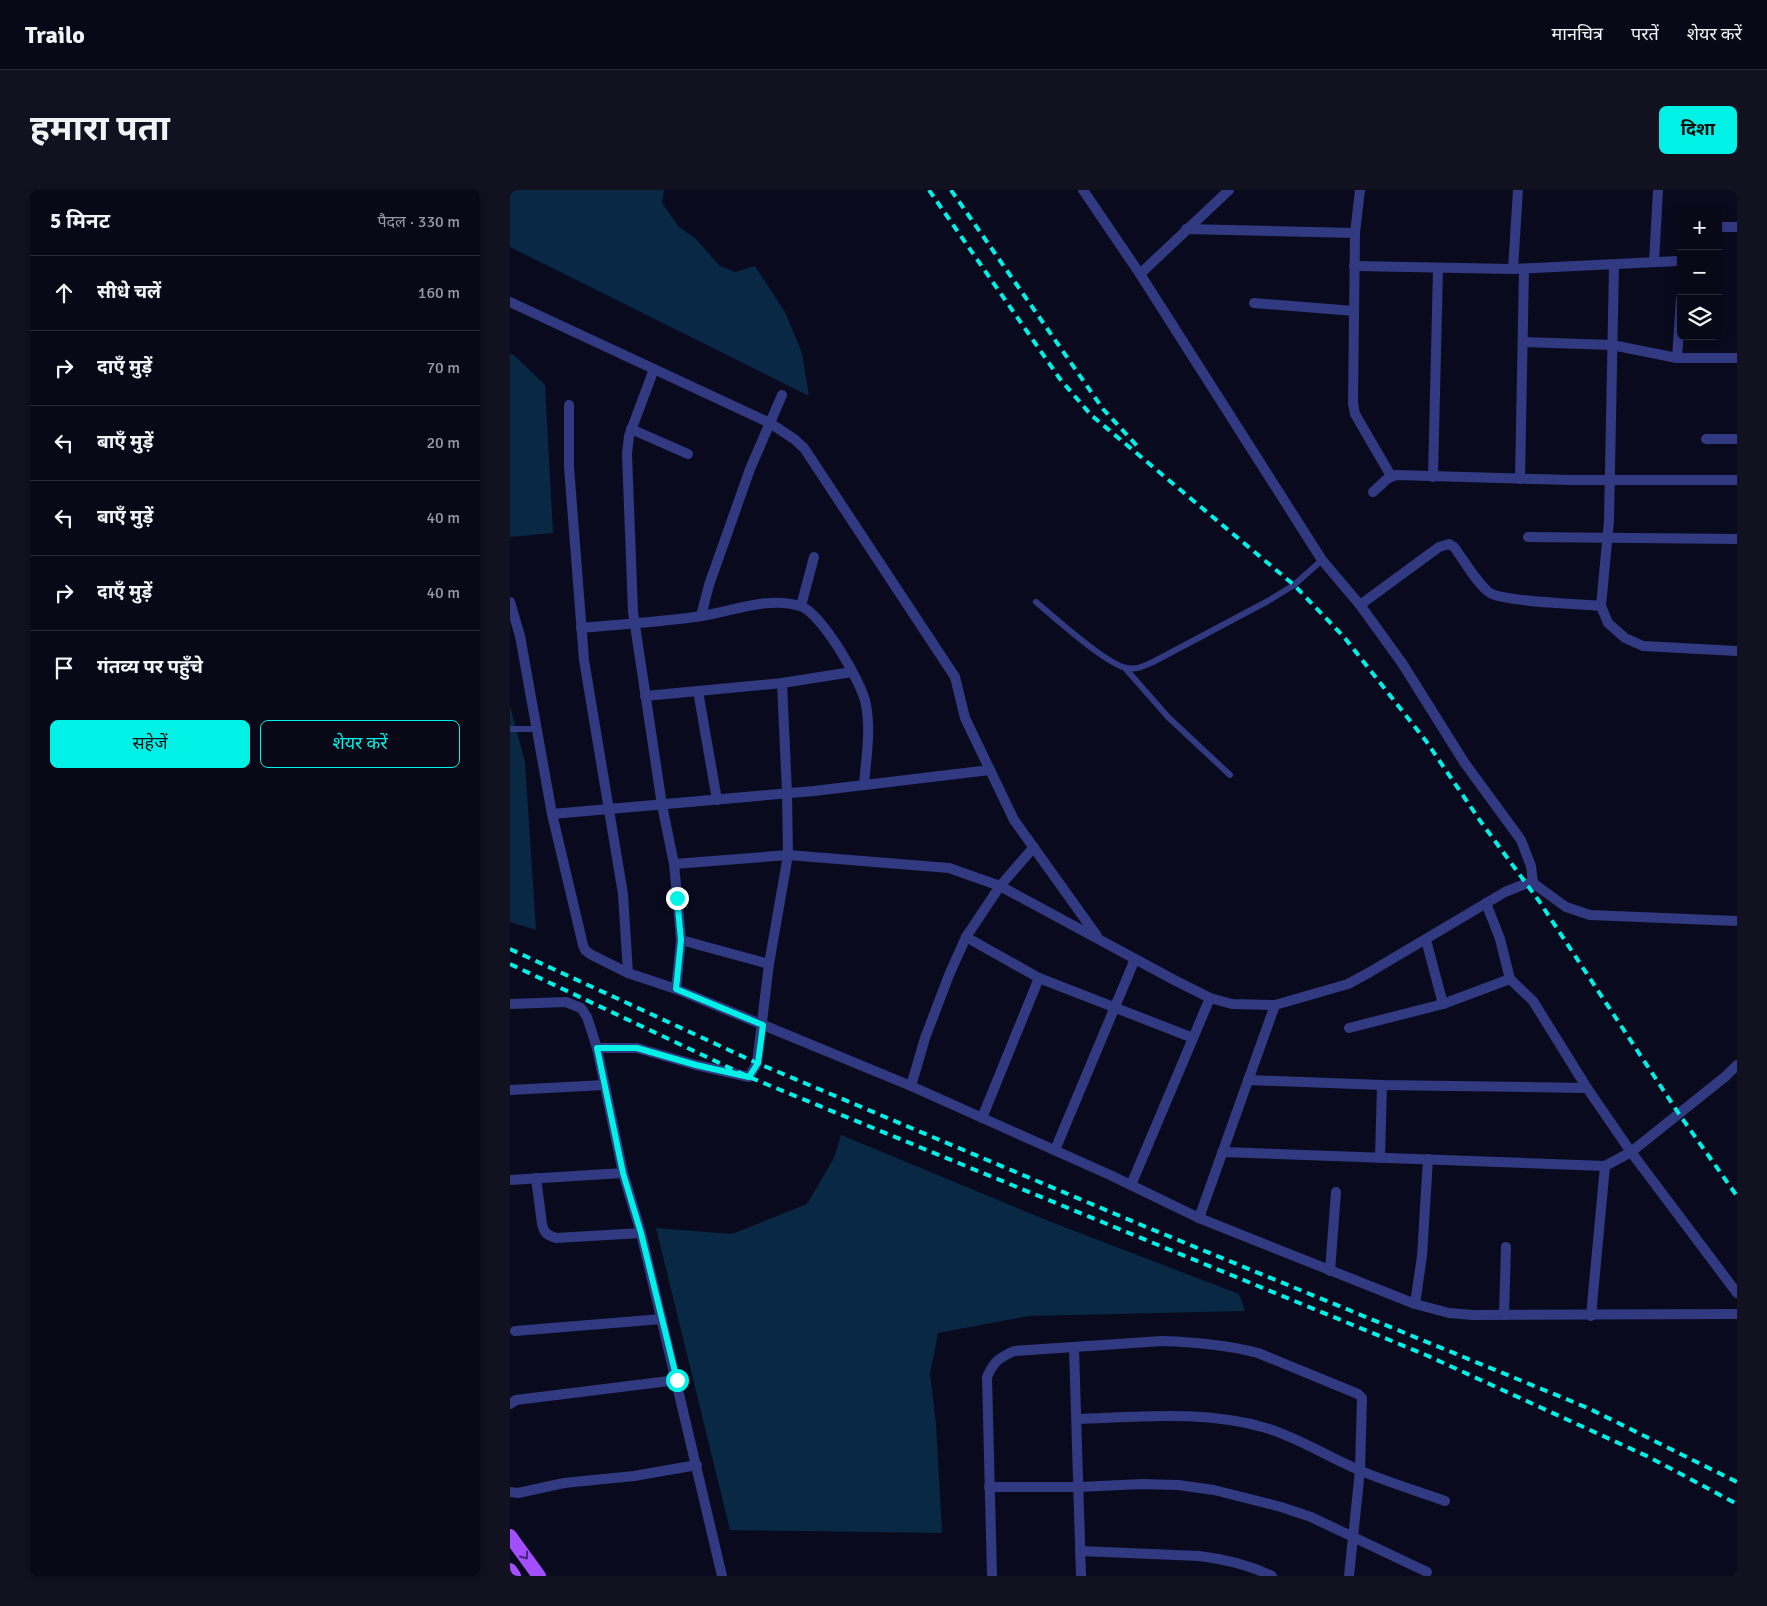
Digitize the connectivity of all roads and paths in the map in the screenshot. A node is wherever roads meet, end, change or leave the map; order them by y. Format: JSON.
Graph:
{"nodes":[{"id":1,"x":1084,"y":190,"type":"edge"},
{"id":2,"x":1229,"y":190,"type":"edge"},
{"id":3,"x":1360,"y":190,"type":"edge"},
{"id":4,"x":1518,"y":190,"type":"edge"},
{"id":5,"x":1658,"y":190,"type":"edge"},
{"id":6,"x":1722,"y":227,"type":"edge"},
{"id":7,"x":1737,"y":227,"type":"edge"},
{"id":8,"x":1186,"y":229,"type":"junction"},
{"id":9,"x":1355,"y":233,"type":"junction"},
{"id":10,"x":1677,"y":261,"type":"edge"},
{"id":11,"x":1654,"y":262,"type":"junction"},
{"id":12,"x":1614,"y":265,"type":"junction"},
{"id":13,"x":1354,"y":266,"type":"junction"},
{"id":14,"x":1438,"y":268,"type":"junction"},
{"id":15,"x":1519,"y":269,"type":"junction"},
{"id":16,"x":1140,"y":274,"type":"junction"},
{"id":17,"x":510,"y":302,"type":"edge"},
{"id":18,"x":1254,"y":303,"type":"dead end"},
{"id":19,"x":1354,"y":311,"type":"junction"},
{"id":20,"x":1678,"y":340,"type":"edge"},
{"id":21,"x":1523,"y":342,"type":"junction"},
{"id":22,"x":1612,"y":345,"type":"junction"},
{"id":23,"x":1677,"y":358,"type":"junction"},
{"id":24,"x":1737,"y":358,"type":"edge"},
{"id":25,"x":654,"y":369,"type":"junction"},
{"id":26,"x":782,"y":395,"type":"dead end"},
{"id":27,"x":569,"y":405,"type":"dead end"},
{"id":28,"x":770,"y":422,"type":"junction"},
{"id":29,"x":631,"y":429,"type":"junction"},
{"id":30,"x":1706,"y":439,"type":"dead end"},
{"id":31,"x":1737,"y":439,"type":"edge"},
{"id":32,"x":688,"y":454,"type":"dead end"},
{"id":33,"x":1391,"y":476,"type":"junction"},
{"id":34,"x":1433,"y":477,"type":"junction"},
{"id":35,"x":1520,"y":479,"type":"junction"},
{"id":36,"x":1610,"y":480,"type":"junction"},
{"id":37,"x":1737,"y":480,"type":"edge"},
{"id":38,"x":1373,"y":492,"type":"dead end"},
{"id":39,"x":1528,"y":537,"type":"dead end"},
{"id":40,"x":1607,"y":538,"type":"junction"},
{"id":41,"x":1737,"y":539,"type":"edge"},
{"id":42,"x":814,"y":557,"type":"dead end"},
{"id":43,"x":1322,"y":560,"type":"junction"},
{"id":44,"x":510,"y":602,"type":"edge"},
{"id":45,"x":1036,"y":602,"type":"dead end"},
{"id":46,"x":1360,"y":605,"type":"junction"},
{"id":47,"x":801,"y":606,"type":"junction"},
{"id":48,"x":1601,"y":606,"type":"junction"},
{"id":49,"x":701,"y":616,"type":"junction"},
{"id":50,"x":634,"y":622,"type":"junction"},
{"id":51,"x":581,"y":628,"type":"junction"},
{"id":52,"x":1737,"y":651,"type":"edge"},
{"id":53,"x":1125,"y":668,"type":"junction"},
{"id":54,"x":852,"y":672,"type":"junction"},
{"id":55,"x":782,"y":683,"type":"junction"},
{"id":56,"x":698,"y":691,"type":"junction"},
{"id":57,"x":646,"y":696,"type":"junction"},
{"id":58,"x":537,"y":728,"type":"junction"},
{"id":59,"x":510,"y":729,"type":"edge"},
{"id":60,"x":990,"y":770,"type":"junction"},
{"id":61,"x":1230,"y":775,"type":"dead end"},
{"id":62,"x":864,"y":785,"type":"junction"},
{"id":63,"x":787,"y":793,"type":"junction"},
{"id":64,"x":717,"y":800,"type":"junction"},
{"id":65,"x":662,"y":805,"type":"junction"},
{"id":66,"x":609,"y":809,"type":"junction"},
{"id":67,"x":552,"y":814,"type":"junction"},
{"id":68,"x":1034,"y":847,"type":"junction"},
{"id":69,"x":788,"y":855,"type":"junction"},
{"id":70,"x":674,"y":864,"type":"junction"},
{"id":71,"x":1532,"y":883,"type":"junction"},
{"id":72,"x":1000,"y":886,"type":"junction"},
{"id":73,"x":1486,"y":903,"type":"junction"},
{"id":74,"x":1737,"y":921,"type":"edge"},
{"id":75,"x":966,"y":937,"type":"junction"},
{"id":76,"x":1099,"y":939,"type":"junction"},
{"id":77,"x":681,"y":940,"type":"junction"},
{"id":78,"x":1426,"y":940,"type":"junction"},
{"id":79,"x":1135,"y":959,"type":"junction"},
{"id":80,"x":769,"y":964,"type":"junction"},
{"id":81,"x":628,"y":973,"type":"junction"},
{"id":82,"x":1039,"y":978,"type":"junction"},
{"id":83,"x":1510,"y":979,"type":"junction"},
{"id":84,"x":676,"y":989,"type":"junction"},
{"id":85,"x":1210,"y":998,"type":"junction"},
{"id":86,"x":510,"y":1004,"type":"edge"},
{"id":87,"x":1443,"y":1004,"type":"junction"},
{"id":88,"x":1276,"y":1005,"type":"junction"},
{"id":89,"x":1116,"y":1007,"type":"junction"},
{"id":90,"x":763,"y":1025,"type":"junction"},
{"id":91,"x":1349,"y":1028,"type":"dead end"},
{"id":92,"x":1193,"y":1038,"type":"junction"},
{"id":93,"x":597,"y":1048,"type":"junction"},
{"id":94,"x":1737,"y":1065,"type":"edge"},
{"id":95,"x":1248,"y":1080,"type":"junction"},
{"id":96,"x":604,"y":1085,"type":"junction"},
{"id":97,"x":1382,"y":1085,"type":"junction"},
{"id":98,"x":911,"y":1086,"type":"junction"},
{"id":99,"x":1587,"y":1088,"type":"junction"},
{"id":100,"x":510,"y":1090,"type":"edge"},
{"id":101,"x":982,"y":1118,"type":"junction"},
{"id":102,"x":1054,"y":1150,"type":"junction"},
{"id":103,"x":1222,"y":1152,"type":"junction"},
{"id":104,"x":1631,"y":1152,"type":"junction"},
{"id":105,"x":1380,"y":1158,"type":"junction"},
{"id":106,"x":1428,"y":1159,"type":"junction"},
{"id":107,"x":1605,"y":1166,"type":"junction"},
{"id":108,"x":623,"y":1173,"type":"junction"},
{"id":109,"x":536,"y":1178,"type":"junction"},
{"id":110,"x":510,"y":1180,"type":"edge"},
{"id":111,"x":1131,"y":1186,"type":"junction"},
{"id":112,"x":1336,"y":1192,"type":"dead end"},
{"id":113,"x":1198,"y":1218,"type":"junction"},
{"id":114,"x":641,"y":1233,"type":"junction"},
{"id":115,"x":1506,"y":1247,"type":"dead end"},
{"id":116,"x":1330,"y":1271,"type":"junction"},
{"id":117,"x":1737,"y":1293,"type":"edge"},
{"id":118,"x":1415,"y":1304,"type":"junction"},
{"id":119,"x":1737,"y":1314,"type":"edge"},
{"id":120,"x":1504,"y":1315,"type":"junction"},
{"id":121,"x":1592,"y":1316,"type":"junction"},
{"id":122,"x":662,"y":1319,"type":"junction"},
{"id":123,"x":515,"y":1330,"type":"dead end"},
{"id":124,"x":1074,"y":1348,"type":"junction"},
{"id":125,"x":677,"y":1380,"type":"junction"},
{"id":126,"x":510,"y":1404,"type":"edge"},
{"id":127,"x":1077,"y":1419,"type":"junction"},
{"id":128,"x":697,"y":1466,"type":"junction"},
{"id":129,"x":1360,"y":1470,"type":"junction"},
{"id":130,"x":989,"y":1487,"type":"junction"},
{"id":131,"x":1079,"y":1487,"type":"junction"},
{"id":132,"x":510,"y":1492,"type":"edge"},
{"id":133,"x":1445,"y":1501,"type":"dead end"},
{"id":134,"x":510,"y":1536,"type":"edge"},
{"id":135,"x":1353,"y":1538,"type":"junction"},
{"id":136,"x":1080,"y":1551,"type":"junction"},
{"id":137,"x":510,"y":1570,"type":"edge"},
{"id":138,"x":1427,"y":1572,"type":"dead end"},
{"id":139,"x":514,"y":1576,"type":"edge"},
{"id":140,"x":539,"y":1576,"type":"edge"},
{"id":141,"x":722,"y":1576,"type":"edge"},
{"id":142,"x":992,"y":1576,"type":"edge"},
{"id":143,"x":1081,"y":1576,"type":"edge"},
{"id":144,"x":1272,"y":1576,"type":"edge"},
{"id":145,"x":1349,"y":1576,"type":"edge"}],
"edges":[{"from":1,"to":16,"type":"street"},
{"from":2,"to":8,"type":"street"},
{"from":3,"to":9,"type":"street"},
{"from":4,"to":15,"type":"street"},
{"from":5,"to":11,"type":"street"},
{"from":6,"to":7,"type":"street"},
{"from":8,"to":9,"type":"street"},
{"from":8,"to":16,"type":"street"},
{"from":9,"to":13,"type":"street"},
{"from":10,"to":11,"type":"street"},
{"from":11,"to":12,"type":"street"},
{"from":12,"to":15,"type":"street"},
{"from":12,"to":22,"type":"street"},
{"from":13,"to":14,"type":"street"},
{"from":13,"to":19,"type":"street"},
{"from":14,"to":15,"type":"street"},
{"from":14,"to":34,"type":"street"},
{"from":15,"to":21,"type":"street"},
{"from":16,"to":43,"type":"street"},
{"from":17,"to":25,"type":"street"},
{"from":18,"to":19,"type":"street"},
{"from":19,"to":33,"type":"street"},
{"from":20,"to":23,"type":"street"},
{"from":21,"to":22,"type":"street"},
{"from":21,"to":35,"type":"street"},
{"from":22,"to":23,"type":"street"},
{"from":22,"to":36,"type":"street"},
{"from":23,"to":24,"type":"street"},
{"from":25,"to":28,"type":"street"},
{"from":25,"to":29,"type":"street"},
{"from":26,"to":28,"type":"street"},
{"from":27,"to":51,"type":"street"},
{"from":28,"to":49,"type":"street"},
{"from":28,"to":60,"type":"street"},
{"from":29,"to":32,"type":"street"},
{"from":29,"to":50,"type":"street"},
{"from":30,"to":31,"type":"street"},
{"from":33,"to":34,"type":"street"},
{"from":33,"to":38,"type":"street"},
{"from":34,"to":35,"type":"street"},
{"from":35,"to":36,"type":"street"},
{"from":36,"to":37,"type":"street"},
{"from":36,"to":40,"type":"street"},
{"from":39,"to":40,"type":"street"},
{"from":40,"to":41,"type":"street"},
{"from":40,"to":48,"type":"street"},
{"from":42,"to":47,"type":"street"},
{"from":43,"to":46,"type":"street"},
{"from":43,"to":53,"type":"lane"},
{"from":44,"to":58,"type":"street"},
{"from":45,"to":53,"type":"lane"},
{"from":46,"to":48,"type":"street"},
{"from":46,"to":71,"type":"street"},
{"from":47,"to":49,"type":"street"},
{"from":47,"to":54,"type":"street"},
{"from":48,"to":52,"type":"street"},
{"from":49,"to":50,"type":"street"},
{"from":50,"to":51,"type":"street"},
{"from":50,"to":57,"type":"street"},
{"from":51,"to":66,"type":"street"},
{"from":53,"to":61,"type":"lane"},
{"from":54,"to":55,"type":"street"},
{"from":54,"to":62,"type":"street"},
{"from":55,"to":56,"type":"street"},
{"from":55,"to":63,"type":"street"},
{"from":56,"to":57,"type":"street"},
{"from":56,"to":64,"type":"street"},
{"from":57,"to":65,"type":"street"},
{"from":58,"to":59,"type":"lane"},
{"from":58,"to":67,"type":"street"},
{"from":60,"to":62,"type":"street"},
{"from":60,"to":68,"type":"street"},
{"from":62,"to":63,"type":"street"},
{"from":63,"to":64,"type":"street"},
{"from":63,"to":69,"type":"street"},
{"from":64,"to":65,"type":"street"},
{"from":65,"to":66,"type":"street"},
{"from":65,"to":70,"type":"street"},
{"from":66,"to":67,"type":"street"},
{"from":66,"to":81,"type":"street"},
{"from":67,"to":81,"type":"street"},
{"from":68,"to":72,"type":"street"},
{"from":68,"to":76,"type":"street"},
{"from":69,"to":70,"type":"street"},
{"from":69,"to":72,"type":"street"},
{"from":69,"to":80,"type":"street"},
{"from":70,"to":77,"type":"street"},
{"from":71,"to":73,"type":"street"},
{"from":71,"to":74,"type":"street"},
{"from":72,"to":75,"type":"street"},
{"from":72,"to":76,"type":"street"},
{"from":73,"to":78,"type":"street"},
{"from":73,"to":83,"type":"street"},
{"from":75,"to":82,"type":"street"},
{"from":75,"to":98,"type":"street"},
{"from":76,"to":79,"type":"street"},
{"from":77,"to":80,"type":"street"},
{"from":77,"to":84,"type":"street"},
{"from":78,"to":87,"type":"street"},
{"from":78,"to":88,"type":"street"},
{"from":79,"to":85,"type":"street"},
{"from":79,"to":89,"type":"street"},
{"from":80,"to":90,"type":"street"},
{"from":81,"to":84,"type":"street"},
{"from":82,"to":89,"type":"street"},
{"from":82,"to":101,"type":"street"},
{"from":83,"to":87,"type":"street"},
{"from":83,"to":99,"type":"street"},
{"from":84,"to":90,"type":"street"},
{"from":85,"to":88,"type":"street"},
{"from":85,"to":92,"type":"street"},
{"from":86,"to":93,"type":"street"},
{"from":87,"to":91,"type":"street"},
{"from":88,"to":95,"type":"street"},
{"from":89,"to":92,"type":"street"},
{"from":89,"to":102,"type":"street"},
{"from":90,"to":93,"type":"street"},
{"from":90,"to":98,"type":"street"},
{"from":92,"to":111,"type":"street"},
{"from":93,"to":96,"type":"street"},
{"from":94,"to":104,"type":"street"},
{"from":95,"to":97,"type":"street"},
{"from":95,"to":103,"type":"street"},
{"from":96,"to":100,"type":"street"},
{"from":96,"to":108,"type":"street"},
{"from":97,"to":99,"type":"street"},
{"from":97,"to":105,"type":"street"},
{"from":98,"to":101,"type":"street"},
{"from":99,"to":104,"type":"street"},
{"from":101,"to":102,"type":"street"},
{"from":102,"to":111,"type":"street"},
{"from":103,"to":105,"type":"street"},
{"from":103,"to":113,"type":"street"},
{"from":104,"to":107,"type":"street"},
{"from":104,"to":117,"type":"street"},
{"from":105,"to":106,"type":"street"},
{"from":106,"to":107,"type":"street"},
{"from":106,"to":118,"type":"street"},
{"from":107,"to":121,"type":"street"},
{"from":108,"to":109,"type":"street"},
{"from":108,"to":114,"type":"street"},
{"from":109,"to":110,"type":"street"},
{"from":109,"to":114,"type":"street"},
{"from":111,"to":113,"type":"street"},
{"from":112,"to":116,"type":"street"},
{"from":113,"to":116,"type":"street"},
{"from":114,"to":122,"type":"street"},
{"from":115,"to":120,"type":"street"},
{"from":116,"to":118,"type":"street"},
{"from":118,"to":120,"type":"street"},
{"from":119,"to":121,"type":"street"},
{"from":120,"to":121,"type":"street"},
{"from":122,"to":123,"type":"street"},
{"from":122,"to":125,"type":"street"},
{"from":124,"to":127,"type":"street"},
{"from":124,"to":129,"type":"street"},
{"from":124,"to":130,"type":"street"},
{"from":125,"to":126,"type":"street"},
{"from":125,"to":128,"type":"street"},
{"from":127,"to":129,"type":"street"},
{"from":127,"to":131,"type":"street"},
{"from":128,"to":132,"type":"street"},
{"from":128,"to":141,"type":"street"},
{"from":129,"to":133,"type":"street"},
{"from":129,"to":135,"type":"street"},
{"from":130,"to":131,"type":"street"},
{"from":130,"to":142,"type":"street"},
{"from":131,"to":135,"type":"street"},
{"from":131,"to":136,"type":"street"},
{"from":134,"to":140,"type":"main road","one_way":true},
{"from":135,"to":138,"type":"street"},
{"from":135,"to":145,"type":"street"},
{"from":136,"to":143,"type":"street"},
{"from":136,"to":144,"type":"street"},
{"from":137,"to":139,"type":"main road"}]}
